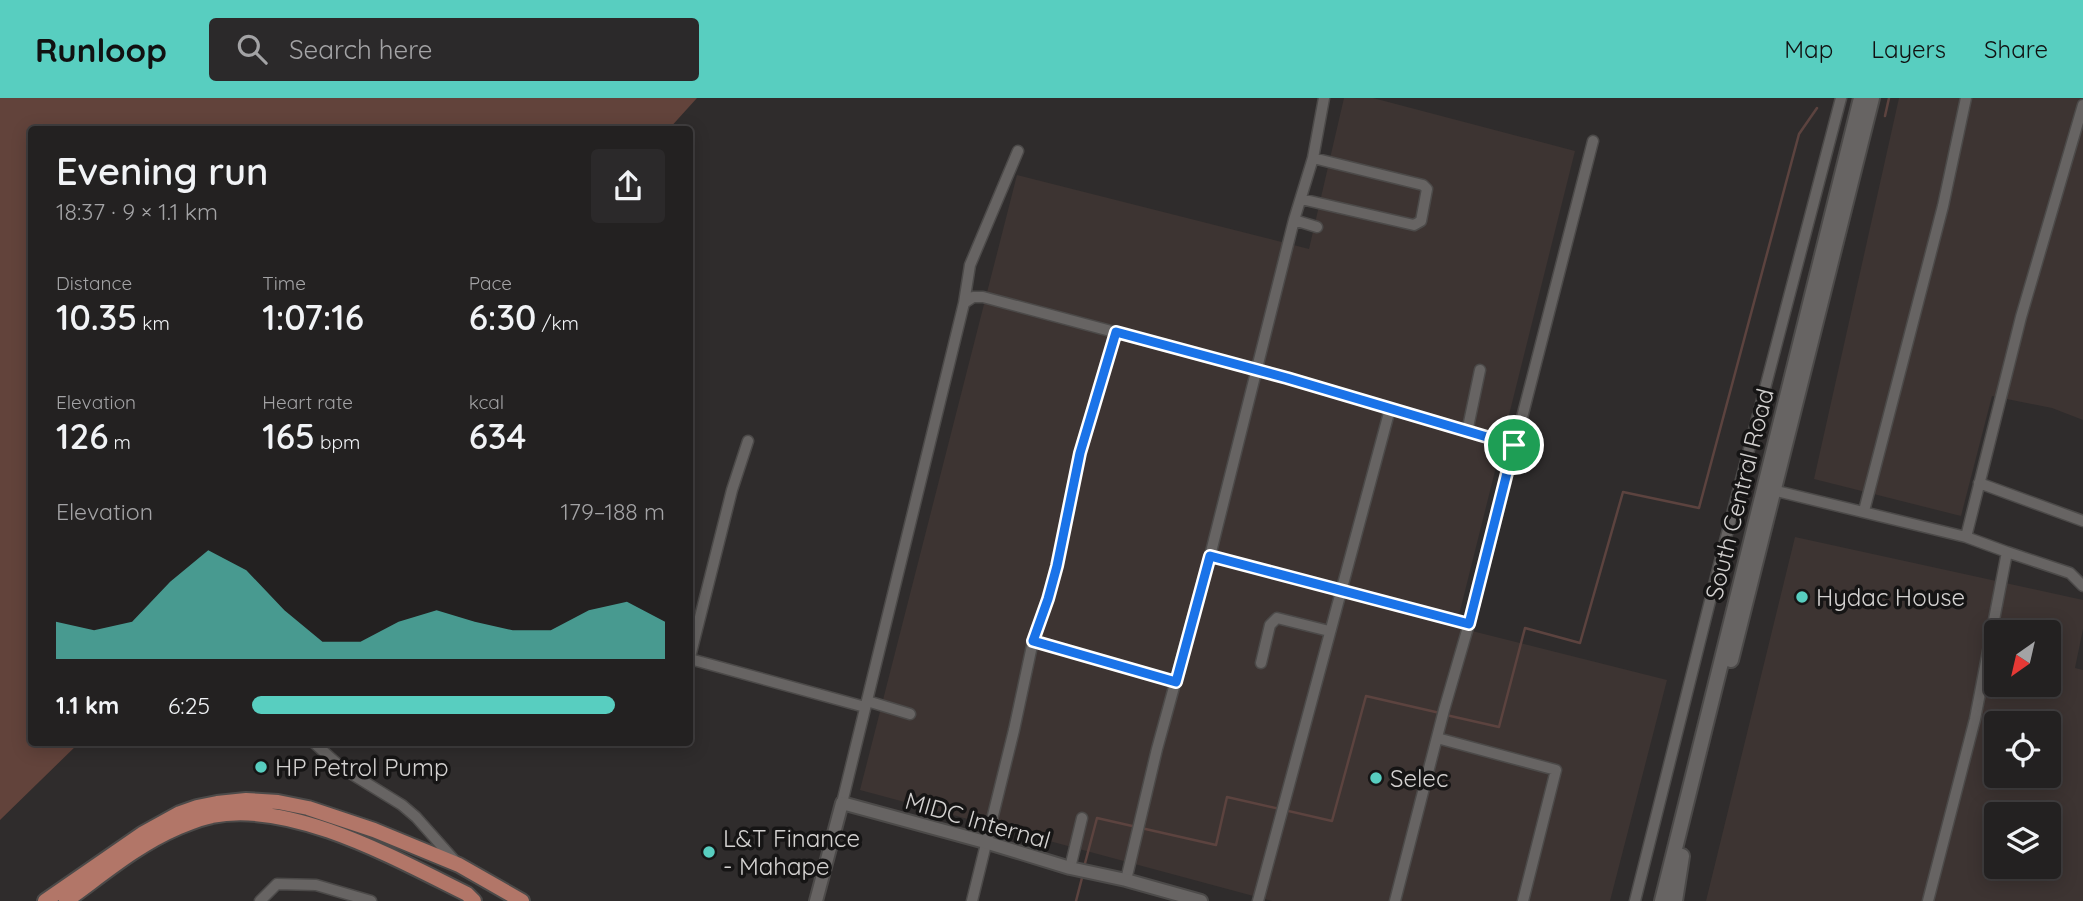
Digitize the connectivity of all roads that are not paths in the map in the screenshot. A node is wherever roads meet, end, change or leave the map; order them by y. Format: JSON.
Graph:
{"nodes":[{"id":1,"x":1324,"y":98,"type":"edge"},
{"id":2,"x":1841,"y":98,"type":"edge"},
{"id":3,"x":1861,"y":98,"type":"edge"},
{"id":4,"x":1872,"y":98,"type":"edge"},
{"id":5,"x":1966,"y":98,"type":"edge"},
{"id":6,"x":2083,"y":105,"type":"edge"},
{"id":7,"x":1592,"y":141,"type":"dead end"},
{"id":8,"x":1018,"y":151,"type":"dead end"},
{"id":9,"x":1313,"y":158,"type":"junction"},
{"id":10,"x":1301,"y":199,"type":"junction"},
{"id":11,"x":1294,"y":220,"type":"junction"},
{"id":12,"x":1317,"y":227,"type":"dead end"},
{"id":13,"x":964,"y":303,"type":"junction"},
{"id":14,"x":1116,"y":332,"type":"junction"},
{"id":15,"x":1257,"y":370,"type":"junction"},
{"id":16,"x":1480,"y":370,"type":"dead end"},
{"id":17,"x":1390,"y":409,"type":"junction"},
{"id":18,"x":1467,"y":432,"type":"junction"},
{"id":19,"x":748,"y":440,"type":"dead end"},
{"id":20,"x":1514,"y":445,"type":"junction"},
{"id":21,"x":1979,"y":483,"type":"junction"},
{"id":22,"x":1769,"y":489,"type":"junction"},
{"id":23,"x":1864,"y":511,"type":"junction"},
{"id":24,"x":2083,"y":521,"type":"edge"},
{"id":25,"x":1966,"y":537,"type":"junction"},
{"id":26,"x":2007,"y":552,"type":"junction"},
{"id":27,"x":1210,"y":556,"type":"junction"},
{"id":28,"x":2083,"y":586,"type":"edge"},
{"id":29,"x":1341,"y":591,"type":"junction"},
{"id":30,"x":1469,"y":624,"type":"junction"},
{"id":31,"x":1329,"y":631,"type":"junction"},
{"id":32,"x":1033,"y":641,"type":"junction"},
{"id":33,"x":693,"y":646,"type":"edge"},
{"id":34,"x":693,"y":659,"type":"edge"},
{"id":35,"x":1261,"y":663,"type":"dead end"},
{"id":36,"x":1176,"y":682,"type":"junction"},
{"id":37,"x":866,"y":704,"type":"junction"},
{"id":38,"x":910,"y":714,"type":"dead end"},
{"id":39,"x":1438,"y":735,"type":"junction"},
{"id":40,"x":317,"y":746,"type":"edge"},
{"id":41,"x":842,"y":803,"type":"junction"},
{"id":42,"x":1082,"y":818,"type":"dead end"},
{"id":43,"x":985,"y":842,"type":"junction"},
{"id":44,"x":458,"y":865,"type":"junction"},
{"id":45,"x":1070,"y":868,"type":"junction"},
{"id":46,"x":477,"y":877,"type":"junction"},
{"id":47,"x":1126,"y":880,"type":"junction"},
{"id":48,"x":473,"y":899,"type":"edge"},
{"id":49,"x":44,"y":901,"type":"edge"},
{"id":50,"x":66,"y":901,"type":"edge"},
{"id":51,"x":260,"y":901,"type":"edge"},
{"id":52,"x":371,"y":901,"type":"edge"},
{"id":53,"x":504,"y":901,"type":"edge"},
{"id":54,"x":522,"y":901,"type":"edge"},
{"id":55,"x":816,"y":901,"type":"edge"},
{"id":56,"x":971,"y":901,"type":"edge"},
{"id":57,"x":1201,"y":901,"type":"edge"},
{"id":58,"x":1258,"y":901,"type":"edge"},
{"id":59,"x":1395,"y":901,"type":"edge"},
{"id":60,"x":1523,"y":901,"type":"edge"},
{"id":61,"x":1635,"y":901,"type":"edge"},
{"id":62,"x":1662,"y":901,"type":"edge"},
{"id":63,"x":1675,"y":901,"type":"edge"},
{"id":64,"x":1928,"y":901,"type":"edge"}],
"edges":[{"from":1,"to":9,"type":"street"},
{"from":2,"to":61,"type":"street"},
{"from":3,"to":22,"type":"main road","name":"South Central Road"},
{"from":4,"to":22,"type":"main road","name":"South Central Road"},
{"from":5,"to":23,"type":"street"},
{"from":6,"to":21,"type":"street"},
{"from":7,"to":20,"type":"street"},
{"from":8,"to":13,"type":"street"},
{"from":9,"to":10,"type":"street"},
{"from":9,"to":10,"type":"street"},
{"from":10,"to":11,"type":"street"},
{"from":11,"to":12,"type":"street"},
{"from":11,"to":15,"type":"street"},
{"from":13,"to":14,"type":"street"},
{"from":13,"to":37,"type":"street"},
{"from":14,"to":15,"type":"street"},
{"from":14,"to":32,"type":"street"},
{"from":15,"to":17,"type":"street"},
{"from":15,"to":27,"type":"street"},
{"from":16,"to":18,"type":"street"},
{"from":17,"to":18,"type":"street"},
{"from":17,"to":29,"type":"street"},
{"from":18,"to":20,"type":"street"},
{"from":19,"to":33,"type":"street"},
{"from":20,"to":30,"type":"street"},
{"from":21,"to":24,"type":"street"},
{"from":21,"to":25,"type":"street"},
{"from":22,"to":23,"type":"street"},
{"from":22,"to":62,"type":"main road","name":"South Central Road"},
{"from":22,"to":63,"type":"main road","name":"South Central Road"},
{"from":23,"to":25,"type":"street"},
{"from":25,"to":26,"type":"street"},
{"from":26,"to":28,"type":"street"},
{"from":26,"to":64,"type":"street"},
{"from":27,"to":29,"type":"street"},
{"from":27,"to":36,"type":"street"},
{"from":29,"to":30,"type":"street"},
{"from":29,"to":31,"type":"street"},
{"from":30,"to":39,"type":"street"},
{"from":31,"to":35,"type":"street"},
{"from":31,"to":58,"type":"street"},
{"from":32,"to":36,"type":"street"},
{"from":32,"to":43,"type":"street"},
{"from":34,"to":37,"type":"street"},
{"from":36,"to":47,"type":"street"},
{"from":37,"to":38,"type":"street"},
{"from":37,"to":41,"type":"street"},
{"from":39,"to":59,"type":"street"},
{"from":39,"to":60,"type":"street"},
{"from":40,"to":44,"type":"street"},
{"from":41,"to":43,"type":"street","name":"MIDC Internal"},
{"from":41,"to":55,"type":"street"},
{"from":42,"to":45,"type":"street"},
{"from":43,"to":45,"type":"street","name":"MIDC Internal"},
{"from":43,"to":56,"type":"street"},
{"from":44,"to":46,"type":"main road"},
{"from":44,"to":49,"type":"main road"},
{"from":45,"to":47,"type":"street","name":"MIDC Internal"},
{"from":46,"to":53,"type":"main road"},
{"from":46,"to":54,"type":"main road"},
{"from":47,"to":57,"type":"street","name":"MIDC Internal"},
{"from":48,"to":50,"type":"main road"},
{"from":51,"to":52,"type":"street"}]}
